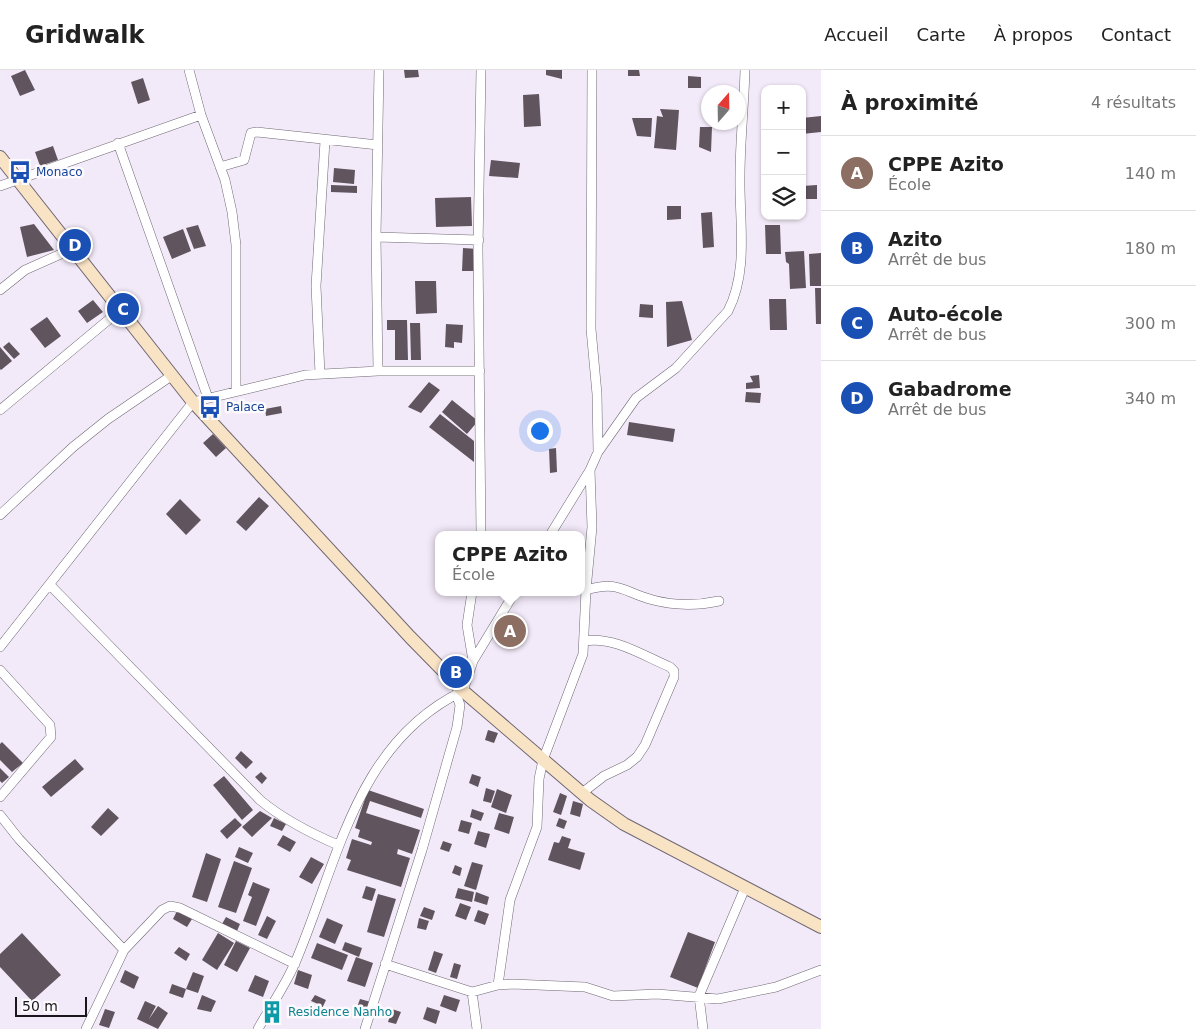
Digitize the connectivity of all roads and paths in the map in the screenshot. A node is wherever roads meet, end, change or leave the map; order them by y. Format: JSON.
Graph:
{"nodes":[{"id":1,"x":189,"y":70,"type":"edge"},
{"id":2,"x":379,"y":70,"type":"edge"},
{"id":3,"x":481,"y":70,"type":"edge"},
{"id":4,"x":592,"y":70,"type":"edge"},
{"id":5,"x":745,"y":70,"type":"edge"},
{"id":6,"x":201,"y":115,"type":"junction"},
{"id":7,"x":325,"y":141,"type":"junction"},
{"id":8,"x":118,"y":143,"type":"junction"},
{"id":9,"x":378,"y":146,"type":"junction"},
{"id":10,"x":0,"y":157,"type":"edge"},
{"id":11,"x":220,"y":167,"type":"junction"},
{"id":12,"x":17,"y":180,"type":"junction"},
{"id":13,"x":0,"y":186,"type":"edge"},
{"id":14,"x":376,"y":237,"type":"junction"},
{"id":15,"x":479,"y":240,"type":"junction"},
{"id":16,"x":72,"y":249,"type":"junction"},
{"id":17,"x":0,"y":290,"type":"edge"},
{"id":18,"x":119,"y":311,"type":"junction"},
{"id":19,"x":480,"y":370,"type":"junction"},
{"id":20,"x":378,"y":371,"type":"junction"},
{"id":21,"x":320,"y":374,"type":"junction"},
{"id":22,"x":171,"y":376,"type":"junction"},
{"id":23,"x":236,"y":390,"type":"junction"},
{"id":24,"x":208,"y":398,"type":"junction"},
{"id":25,"x":193,"y":402,"type":"junction"},
{"id":26,"x":0,"y":410,"type":"edge"},
{"id":27,"x":598,"y":452,"type":"junction"},
{"id":28,"x":590,"y":470,"type":"junction"},
{"id":29,"x":0,"y":515,"type":"edge"},
{"id":30,"x":481,"y":531,"type":"edge"},
{"id":31,"x":552,"y":531,"type":"edge"},
{"id":32,"x":50,"y":585,"type":"junction"},
{"id":33,"x":586,"y":590,"type":"junction"},
{"id":34,"x":471,"y":596,"type":"edge"},
{"id":35,"x":513,"y":596,"type":"edge"},
{"id":36,"x":719,"y":601,"type":"dead end"},
{"id":37,"x":585,"y":641,"type":"junction"},
{"id":38,"x":0,"y":647,"type":"edge"},
{"id":39,"x":473,"y":661,"type":"junction"},
{"id":40,"x":0,"y":670,"type":"edge"},
{"id":41,"x":460,"y":693,"type":"junction"},
{"id":42,"x":543,"y":760,"type":"junction"},
{"id":43,"x":582,"y":793,"type":"junction"},
{"id":44,"x":0,"y":797,"type":"edge"},
{"id":45,"x":0,"y":815,"type":"edge"},
{"id":46,"x":338,"y":845,"type":"junction"},
{"id":47,"x":745,"y":888,"type":"junction"},
{"id":48,"x":821,"y":927,"type":"edge"},
{"id":49,"x":124,"y":950,"type":"junction"},
{"id":50,"x":295,"y":964,"type":"junction"},
{"id":51,"x":385,"y":964,"type":"junction"},
{"id":52,"x":821,"y":970,"type":"edge"},
{"id":53,"x":498,"y":985,"type":"junction"},
{"id":54,"x":472,"y":992,"type":"junction"},
{"id":55,"x":699,"y":996,"type":"junction"},
{"id":56,"x":86,"y":1029,"type":"edge"},
{"id":57,"x":258,"y":1029,"type":"edge"},
{"id":58,"x":365,"y":1029,"type":"edge"},
{"id":59,"x":477,"y":1029,"type":"edge"},
{"id":60,"x":703,"y":1029,"type":"edge"}],
"edges":[{"from":1,"to":6,"type":"street"},
{"from":2,"to":9,"type":"street"},
{"from":3,"to":15,"type":"street"},
{"from":4,"to":27,"type":"street"},
{"from":5,"to":27,"type":"street"},
{"from":6,"to":8,"type":"street"},
{"from":6,"to":11,"type":"street"},
{"from":7,"to":9,"type":"street"},
{"from":7,"to":11,"type":"street"},
{"from":7,"to":21,"type":"street"},
{"from":8,"to":12,"type":"street"},
{"from":8,"to":24,"type":"street"},
{"from":9,"to":14,"type":"street"},
{"from":10,"to":12,"type":"street"},
{"from":11,"to":23,"type":"street"},
{"from":12,"to":13,"type":"street"},
{"from":12,"to":16,"type":"street"},
{"from":14,"to":15,"type":"street"},
{"from":14,"to":20,"type":"street"},
{"from":15,"to":19,"type":"street"},
{"from":16,"to":17,"type":"street"},
{"from":16,"to":18,"type":"street"},
{"from":18,"to":22,"type":"street"},
{"from":18,"to":26,"type":"street"},
{"from":19,"to":20,"type":"street"},
{"from":19,"to":30,"type":"street"},
{"from":20,"to":21,"type":"street"},
{"from":21,"to":23,"type":"street"},
{"from":22,"to":25,"type":"street"},
{"from":22,"to":29,"type":"street"},
{"from":23,"to":24,"type":"street"},
{"from":24,"to":25,"type":"street"},
{"from":25,"to":32,"type":"street"},
{"from":25,"to":41,"type":"street"},
{"from":27,"to":28,"type":"street"},
{"from":28,"to":31,"type":"street"},
{"from":28,"to":33,"type":"street"},
{"from":32,"to":38,"type":"street"},
{"from":32,"to":46,"type":"street"},
{"from":33,"to":36,"type":"street"},
{"from":33,"to":37,"type":"street"},
{"from":34,"to":39,"type":"street"},
{"from":35,"to":39,"type":"street"},
{"from":37,"to":42,"type":"street"},
{"from":37,"to":43,"type":"street"},
{"from":39,"to":41,"type":"street"},
{"from":40,"to":44,"type":"street"},
{"from":41,"to":42,"type":"street"},
{"from":41,"to":46,"type":"street"},
{"from":41,"to":51,"type":"street"},
{"from":42,"to":43,"type":"street"},
{"from":42,"to":53,"type":"street"},
{"from":43,"to":47,"type":"street"},
{"from":45,"to":49,"type":"street"},
{"from":46,"to":50,"type":"street"},
{"from":47,"to":48,"type":"street"},
{"from":47,"to":55,"type":"street"},
{"from":49,"to":50,"type":"street"},
{"from":49,"to":56,"type":"street"},
{"from":50,"to":57,"type":"street"},
{"from":51,"to":54,"type":"street"},
{"from":51,"to":58,"type":"street"},
{"from":52,"to":55,"type":"street"},
{"from":53,"to":54,"type":"street"},
{"from":53,"to":55,"type":"street"},
{"from":54,"to":59,"type":"street"},
{"from":55,"to":60,"type":"street"}]}
